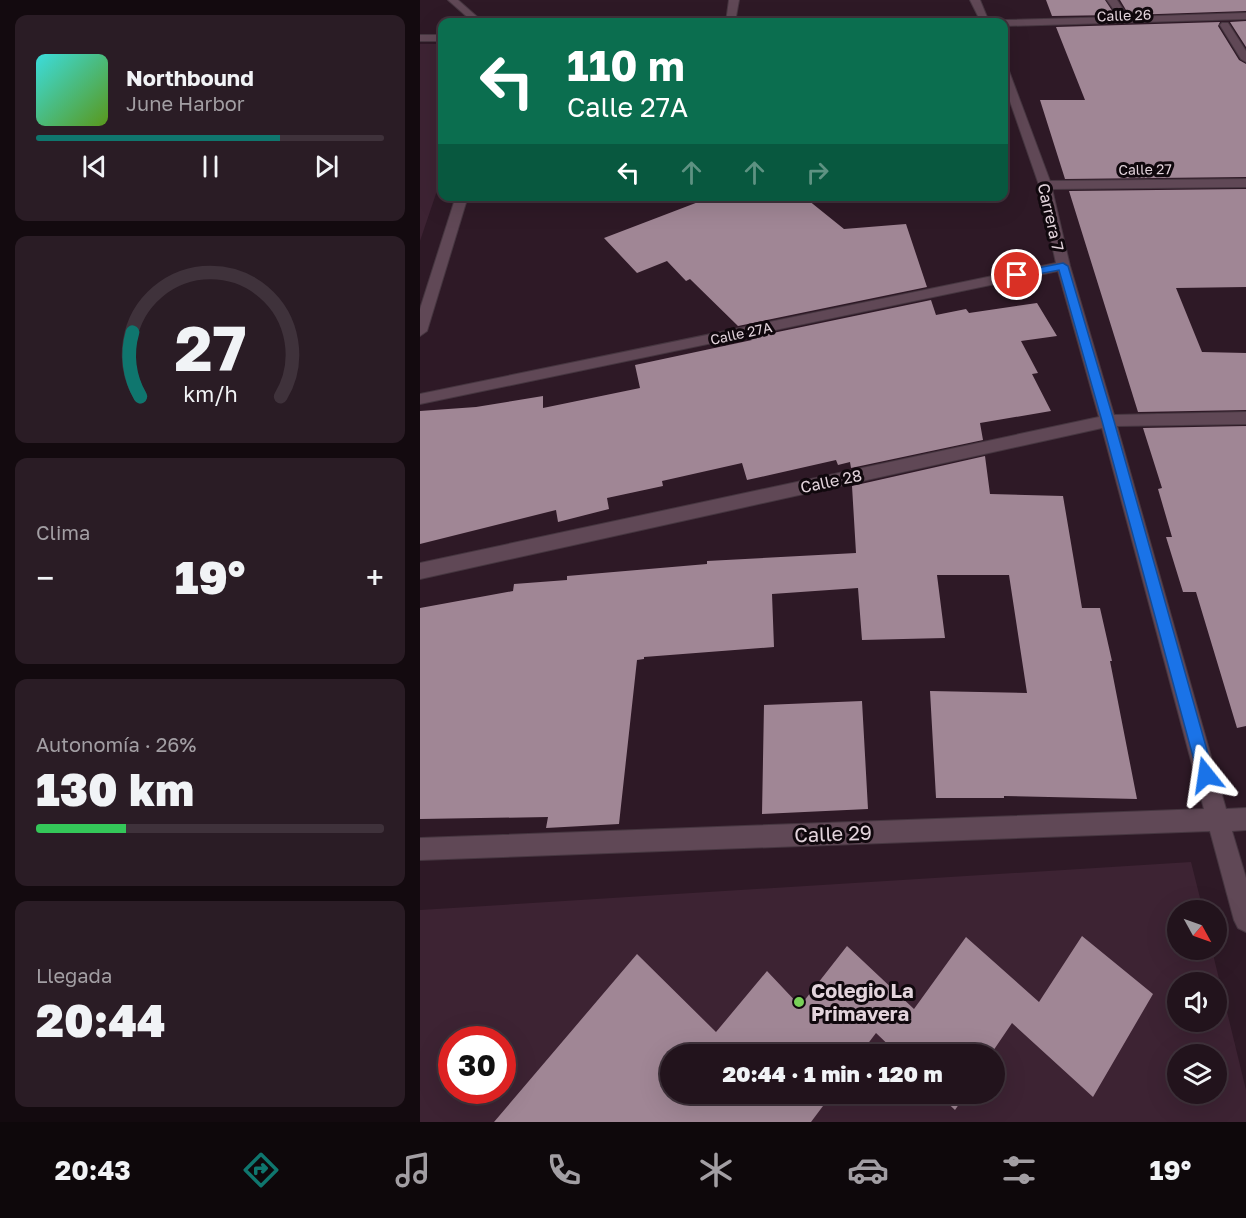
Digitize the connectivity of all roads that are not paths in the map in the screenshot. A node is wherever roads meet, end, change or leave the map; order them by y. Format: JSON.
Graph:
{"nodes":[{"id":1,"x":453,"y":0,"type":"edge"},
{"id":2,"x":734,"y":0,"type":"edge"},
{"id":3,"x":975,"y":0,"type":"edge"},
{"id":4,"x":1112,"y":0,"type":"edge"},
{"id":5,"x":1246,"y":16,"type":"edge"},
{"id":6,"x":473,"y":18,"type":"edge"},
{"id":7,"x":732,"y":18,"type":"edge"},
{"id":8,"x":983,"y":18,"type":"edge"},
{"id":9,"x":1124,"y":18,"type":"junction"},
{"id":10,"x":1008,"y":23,"type":"edge"},
{"id":11,"x":1225,"y":25,"type":"junction"},
{"id":12,"x":1246,"y":25,"type":"edge"},
{"id":13,"x":420,"y":31,"type":"edge"},
{"id":14,"x":438,"y":31,"type":"edge"},
{"id":15,"x":1008,"y":32,"type":"edge"},
{"id":16,"x":420,"y":38,"type":"edge"},
{"id":17,"x":438,"y":38,"type":"edge"},
{"id":18,"x":1246,"y":59,"type":"edge"},
{"id":19,"x":1008,"y":82,"type":"edge"},
{"id":20,"x":1246,"y":183,"type":"edge"},
{"id":21,"x":1045,"y":185,"type":"junction"},
{"id":22,"x":460,"y":201,"type":"edge"},
{"id":23,"x":1063,"y":266,"type":"junction"},
{"id":24,"x":420,"y":331,"type":"edge"},
{"id":25,"x":420,"y":399,"type":"edge"},
{"id":26,"x":1246,"y":418,"type":"edge"},
{"id":27,"x":1108,"y":421,"type":"junction"},
{"id":28,"x":420,"y":571,"type":"edge"},
{"id":29,"x":1218,"y":819,"type":"junction"},
{"id":30,"x":1246,"y":819,"type":"edge"},
{"id":31,"x":420,"y":849,"type":"edge"},
{"id":32,"x":1246,"y":920,"type":"edge"}],
"edges":[{"from":1,"to":6,"type":"street"},
{"from":2,"to":7,"type":"street"},
{"from":3,"to":8,"type":"street"},
{"from":4,"to":9,"type":"street"},
{"from":5,"to":9,"type":"street","name":"Calle 26"},
{"from":9,"to":10,"type":"street","name":"Calle 26"},
{"from":11,"to":12,"type":"street","name":"Calle 26"},
{"from":11,"to":15,"type":"street","name":"Calle 26"},
{"from":11,"to":18,"type":"street"},
{"from":13,"to":14,"type":"street"},
{"from":16,"to":17,"type":"street"},
{"from":19,"to":21,"type":"street","name":"Carrera 7"},
{"from":20,"to":21,"type":"street","name":"Calle 27"},
{"from":21,"to":23,"type":"street","name":"Carrera 7"},
{"from":22,"to":24,"type":"street"},
{"from":23,"to":25,"type":"street","name":"Calle 27A"},
{"from":23,"to":27,"type":"street","name":"Carrera 7"},
{"from":26,"to":27,"type":"street","name":"Calle 28"},
{"from":27,"to":28,"type":"street","name":"Calle 28"},
{"from":27,"to":29,"type":"street","name":"Carrera 7"},
{"from":29,"to":30,"type":"street","name":"Calle 29"},
{"from":29,"to":31,"type":"street","name":"Calle 29"},
{"from":29,"to":32,"type":"street","name":"Carrera 7"}]}
